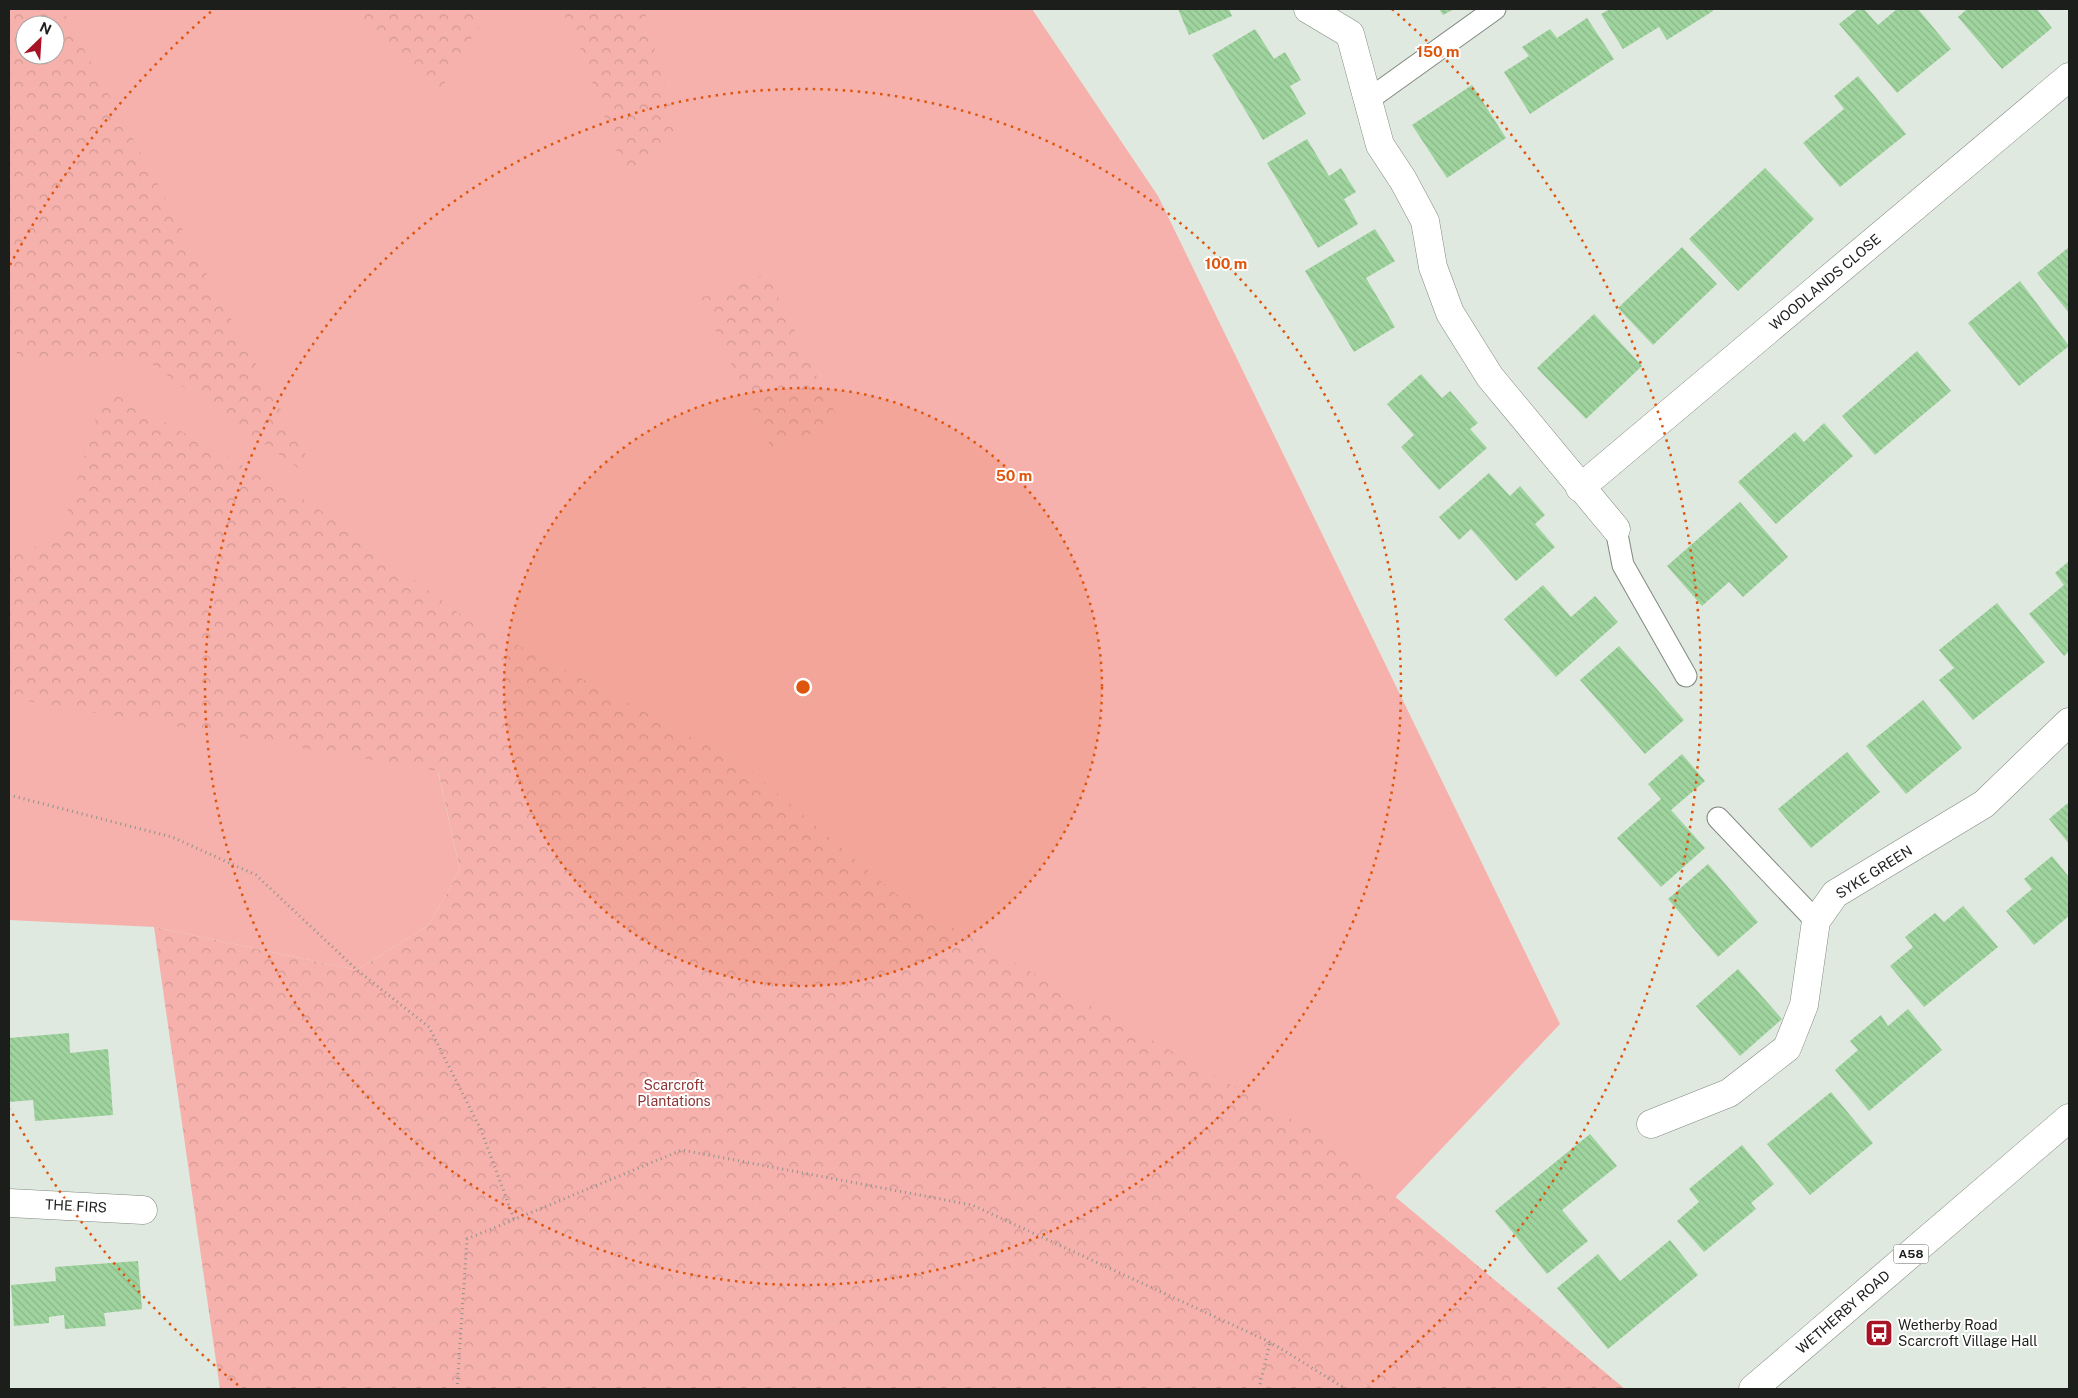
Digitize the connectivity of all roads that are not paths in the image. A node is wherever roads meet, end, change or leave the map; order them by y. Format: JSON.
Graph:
{"nodes":[{"id":1,"x":1308,"y":9,"type":"edge"},
{"id":2,"x":1495,"y":9,"type":"edge"},
{"id":3,"x":2069,"y":77,"type":"edge"},
{"id":4,"x":1368,"y":100,"type":"junction"},
{"id":5,"x":1580,"y":488,"type":"junction"},
{"id":6,"x":1616,"y":529,"type":"joint"},
{"id":7,"x":1686,"y":676,"type":"dead end"},
{"id":8,"x":2069,"y":722,"type":"edge"},
{"id":9,"x":1718,"y":818,"type":"dead end"},
{"id":10,"x":1816,"y":921,"type":"junction"},
{"id":11,"x":2069,"y":1118,"type":"edge"},
{"id":12,"x":1651,"y":1124,"type":"dead end"},
{"id":13,"x":9,"y":1203,"type":"edge"},
{"id":14,"x":144,"y":1210,"type":"dead end"},
{"id":15,"x":1753,"y":1389,"type":"edge"}],
"edges":[{"from":1,"to":4,"type":"street"},
{"from":2,"to":4,"type":"lane"},
{"from":3,"to":5,"type":"street","name":"WOODLANDS CLOSE"},
{"from":4,"to":5,"type":"street"},
{"from":5,"to":6,"type":"street"},
{"from":6,"to":7,"type":"lane"},
{"from":8,"to":10,"type":"street","name":"SYKE GREEN"},
{"from":9,"to":10,"type":"lane"},
{"from":10,"to":12,"type":"street","name":"SYKE GREEN"},
{"from":11,"to":15,"type":"street","name":"WETHERBY ROAD","number":"A58"},
{"from":13,"to":14,"type":"street","name":"THE FIRS"}]}
